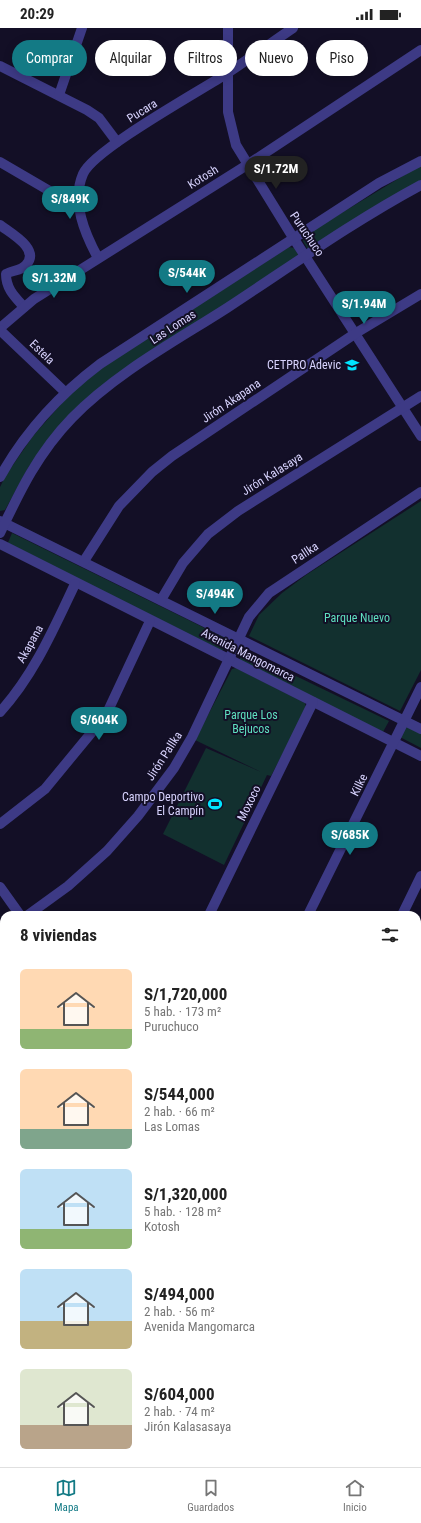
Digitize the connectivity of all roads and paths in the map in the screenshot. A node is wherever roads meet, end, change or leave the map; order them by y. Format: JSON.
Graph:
{"nodes":[{"id":1,"x":82,"y":28,"type":"edge"},
{"id":2,"x":228,"y":28,"type":"edge"},
{"id":3,"x":293,"y":28,"type":"edge"},
{"id":4,"x":228,"y":40,"type":"edge"},
{"id":5,"x":421,"y":50,"type":"edge"},
{"id":6,"x":0,"y":66,"type":"edge"},
{"id":7,"x":237,"y":67,"type":"edge"},
{"id":8,"x":223,"y":76,"type":"edge"},
{"id":9,"x":228,"y":76,"type":"edge"},
{"id":10,"x":59,"y":95,"type":"junction"},
{"id":11,"x":117,"y":142,"type":"junction"},
{"id":12,"x":421,"y":161,"type":"edge"},
{"id":13,"x":0,"y":162,"type":"edge"},
{"id":14,"x":248,"y":165,"type":"junction"},
{"id":15,"x":421,"y":185,"type":"edge"},
{"id":16,"x":79,"y":204,"type":"junction"},
{"id":17,"x":0,"y":225,"type":"edge"},
{"id":18,"x":294,"y":239,"type":"junction"},
{"id":19,"x":306,"y":256,"type":"junction"},
{"id":20,"x":98,"y":258,"type":"junction"},
{"id":21,"x":421,"y":294,"type":"edge"},
{"id":22,"x":24,"y":307,"type":"junction"},
{"id":23,"x":0,"y":329,"type":"edge"},
{"id":24,"x":356,"y":333,"type":"junction"},
{"id":25,"x":65,"y":392,"type":"junction"},
{"id":26,"x":421,"y":396,"type":"edge"},
{"id":27,"x":403,"y":408,"type":"junction"},
{"id":28,"x":421,"y":436,"type":"edge"},
{"id":29,"x":0,"y":477,"type":"edge"},
{"id":30,"x":421,"y":492,"type":"edge"},
{"id":31,"x":2,"y":522,"type":"edge"},
{"id":32,"x":0,"y":533,"type":"edge"},
{"id":33,"x":0,"y":544,"type":"edge"},
{"id":34,"x":84,"y":561,"type":"junction"},
{"id":35,"x":75,"y":584,"type":"junction"},
{"id":36,"x":162,"y":600,"type":"junction"},
{"id":37,"x":150,"y":621,"type":"junction"},
{"id":38,"x":239,"y":640,"type":"junction"},
{"id":39,"x":230,"y":660,"type":"junction"},
{"id":40,"x":421,"y":687,"type":"edge"},
{"id":41,"x":313,"y":702,"type":"junction"},
{"id":42,"x":0,"y":712,"type":"edge"},
{"id":43,"x":405,"y":721,"type":"junction"},
{"id":44,"x":421,"y":729,"type":"edge"},
{"id":45,"x":393,"y":742,"type":"junction"},
{"id":46,"x":421,"y":756,"type":"edge"},
{"id":47,"x":0,"y":824,"type":"edge"},
{"id":48,"x":421,"y":876,"type":"edge"},
{"id":49,"x":0,"y":887,"type":"edge"},
{"id":50,"x":17,"y":911,"type":"edge"},
{"id":51,"x":33,"y":911,"type":"edge"},
{"id":52,"x":211,"y":911,"type":"edge"},
{"id":53,"x":310,"y":911,"type":"edge"},
{"id":54,"x":404,"y":911,"type":"edge"}],
"edges":[{"from":1,"to":10,"type":"street"},
{"from":2,"to":4,"type":"street","name":"Puruchuco"},
{"from":3,"to":7,"type":"street","name":"Pucara"},
{"from":5,"to":14,"type":"street","name":"Kotosh"},
{"from":6,"to":10,"type":"street"},
{"from":8,"to":11,"type":"street","name":"Pucara"},
{"from":9,"to":14,"type":"street","name":"Puruchuco"},
{"from":10,"to":11,"type":"street"},
{"from":11,"to":16,"type":"street","name":"Pucara"},
{"from":12,"to":18,"type":"street","name":"Las Lomas"},
{"from":13,"to":16,"type":"street"},
{"from":14,"to":18,"type":"street","name":"Puruchuco"},
{"from":14,"to":20,"type":"street","name":"Kotosh"},
{"from":15,"to":19,"type":"street","name":"Las Lomas"},
{"from":16,"to":20,"type":"street","name":"Pucara"},
{"from":17,"to":22,"type":"street"},
{"from":18,"to":19,"type":"street","name":"Puruchuco"},
{"from":18,"to":25,"type":"street","name":"Las Lomas"},
{"from":19,"to":24,"type":"street","name":"Puruchuco"},
{"from":19,"to":31,"type":"street","name":"Las Lomas"},
{"from":20,"to":22,"type":"street","name":"Kotosh"},
{"from":21,"to":24,"type":"street","name":"Jirón Akapana"},
{"from":22,"to":23,"type":"street","name":"Kotosh"},
{"from":23,"to":25,"type":"street","name":"Estela"},
{"from":24,"to":27,"type":"street","name":"Puruchuco"},
{"from":24,"to":34,"type":"street","name":"Jirón Akapana"},
{"from":25,"to":29,"type":"street","name":"Las Lomas"},
{"from":26,"to":27,"type":"street","name":"Jirón Kalasaya"},
{"from":27,"to":28,"type":"street","name":"Puruchuco"},
{"from":27,"to":36,"type":"street","name":"Jirón Kalasaya"},
{"from":30,"to":38,"type":"street","name":"Pallka"},
{"from":31,"to":32,"type":"street","name":"Las Lomas"},
{"from":31,"to":34,"type":"street","name":"Avenida Mangomarca"},
{"from":33,"to":35,"type":"street","name":"Avenida Mangomarca"},
{"from":34,"to":36,"type":"street","name":"Avenida Mangomarca"},
{"from":35,"to":37,"type":"street","name":"Avenida Mangomarca"},
{"from":35,"to":42,"type":"street","name":"Akapana"},
{"from":36,"to":38,"type":"street","name":"Avenida Mangomarca"},
{"from":37,"to":39,"type":"street","name":"Avenida Mangomarca"},
{"from":37,"to":47,"type":"street"},
{"from":38,"to":39,"type":"street","name":"Pallka"},
{"from":38,"to":43,"type":"street","name":"Avenida Mangomarca"},
{"from":39,"to":41,"type":"street","name":"Avenida Mangomarca"},
{"from":39,"to":51,"type":"street","name":"Jirón Pallka"},
{"from":40,"to":43,"type":"street","name":"Kilke"},
{"from":41,"to":45,"type":"street","name":"Avenida Mangomarca"},
{"from":41,"to":52,"type":"street","name":"Moxoco"},
{"from":43,"to":44,"type":"street","name":"Avenida Mangomarca"},
{"from":43,"to":45,"type":"street","name":"Kilke"},
{"from":45,"to":46,"type":"street","name":"Avenida Mangomarca"},
{"from":45,"to":53,"type":"street","name":"Kilke"},
{"from":48,"to":54,"type":"street"},
{"from":49,"to":50,"type":"street"}]}
